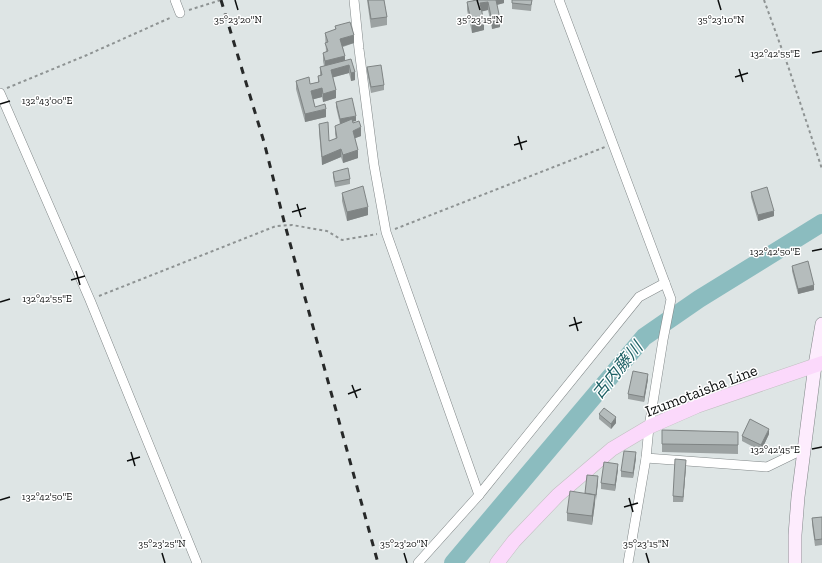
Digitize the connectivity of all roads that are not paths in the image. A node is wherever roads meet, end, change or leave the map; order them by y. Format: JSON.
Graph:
{"nodes":[{"id":1,"x":175,"y":0,"type":"edge"},
{"id":2,"x":354,"y":0,"type":"edge"},
{"id":3,"x":560,"y":0,"type":"edge"},
{"id":4,"x":180,"y":13,"type":"road end"},
{"id":5,"x":4,"y":90,"type":"edge"},
{"id":6,"x":665,"y":283,"type":"junction"},
{"id":7,"x":822,"y":324,"type":"edge"},
{"id":8,"x":819,"y":364,"type":"edge"},
{"id":9,"x":649,"y":428,"type":"junction"},
{"id":10,"x":804,"y":449,"type":"junction"},
{"id":11,"x":646,"y":458,"type":"junction"},
{"id":12,"x":479,"y":495,"type":"junction"},
{"id":13,"x":197,"y":563,"type":"edge"},
{"id":14,"x":418,"y":563,"type":"edge"},
{"id":15,"x":497,"y":563,"type":"edge"},
{"id":16,"x":628,"y":563,"type":"edge"},
{"id":17,"x":795,"y":563,"type":"edge"}],
"edges":[{"from":1,"to":4,"type":"street"},
{"from":2,"to":12,"type":"street"},
{"from":3,"to":6,"type":"street"},
{"from":5,"to":13,"type":"street"},
{"from":6,"to":9,"type":"street"},
{"from":6,"to":12,"type":"street"},
{"from":7,"to":8,"type":"main road"},
{"from":8,"to":9,"type":"main road","name":"Izumotaisha Line"},
{"from":8,"to":10,"type":"main road"},
{"from":9,"to":11,"type":"street"},
{"from":9,"to":15,"type":"main road","name":"Izumotaisha Line"},
{"from":10,"to":11,"type":"street"},
{"from":10,"to":17,"type":"main road"},
{"from":11,"to":16,"type":"street"},
{"from":12,"to":14,"type":"street"}]}
